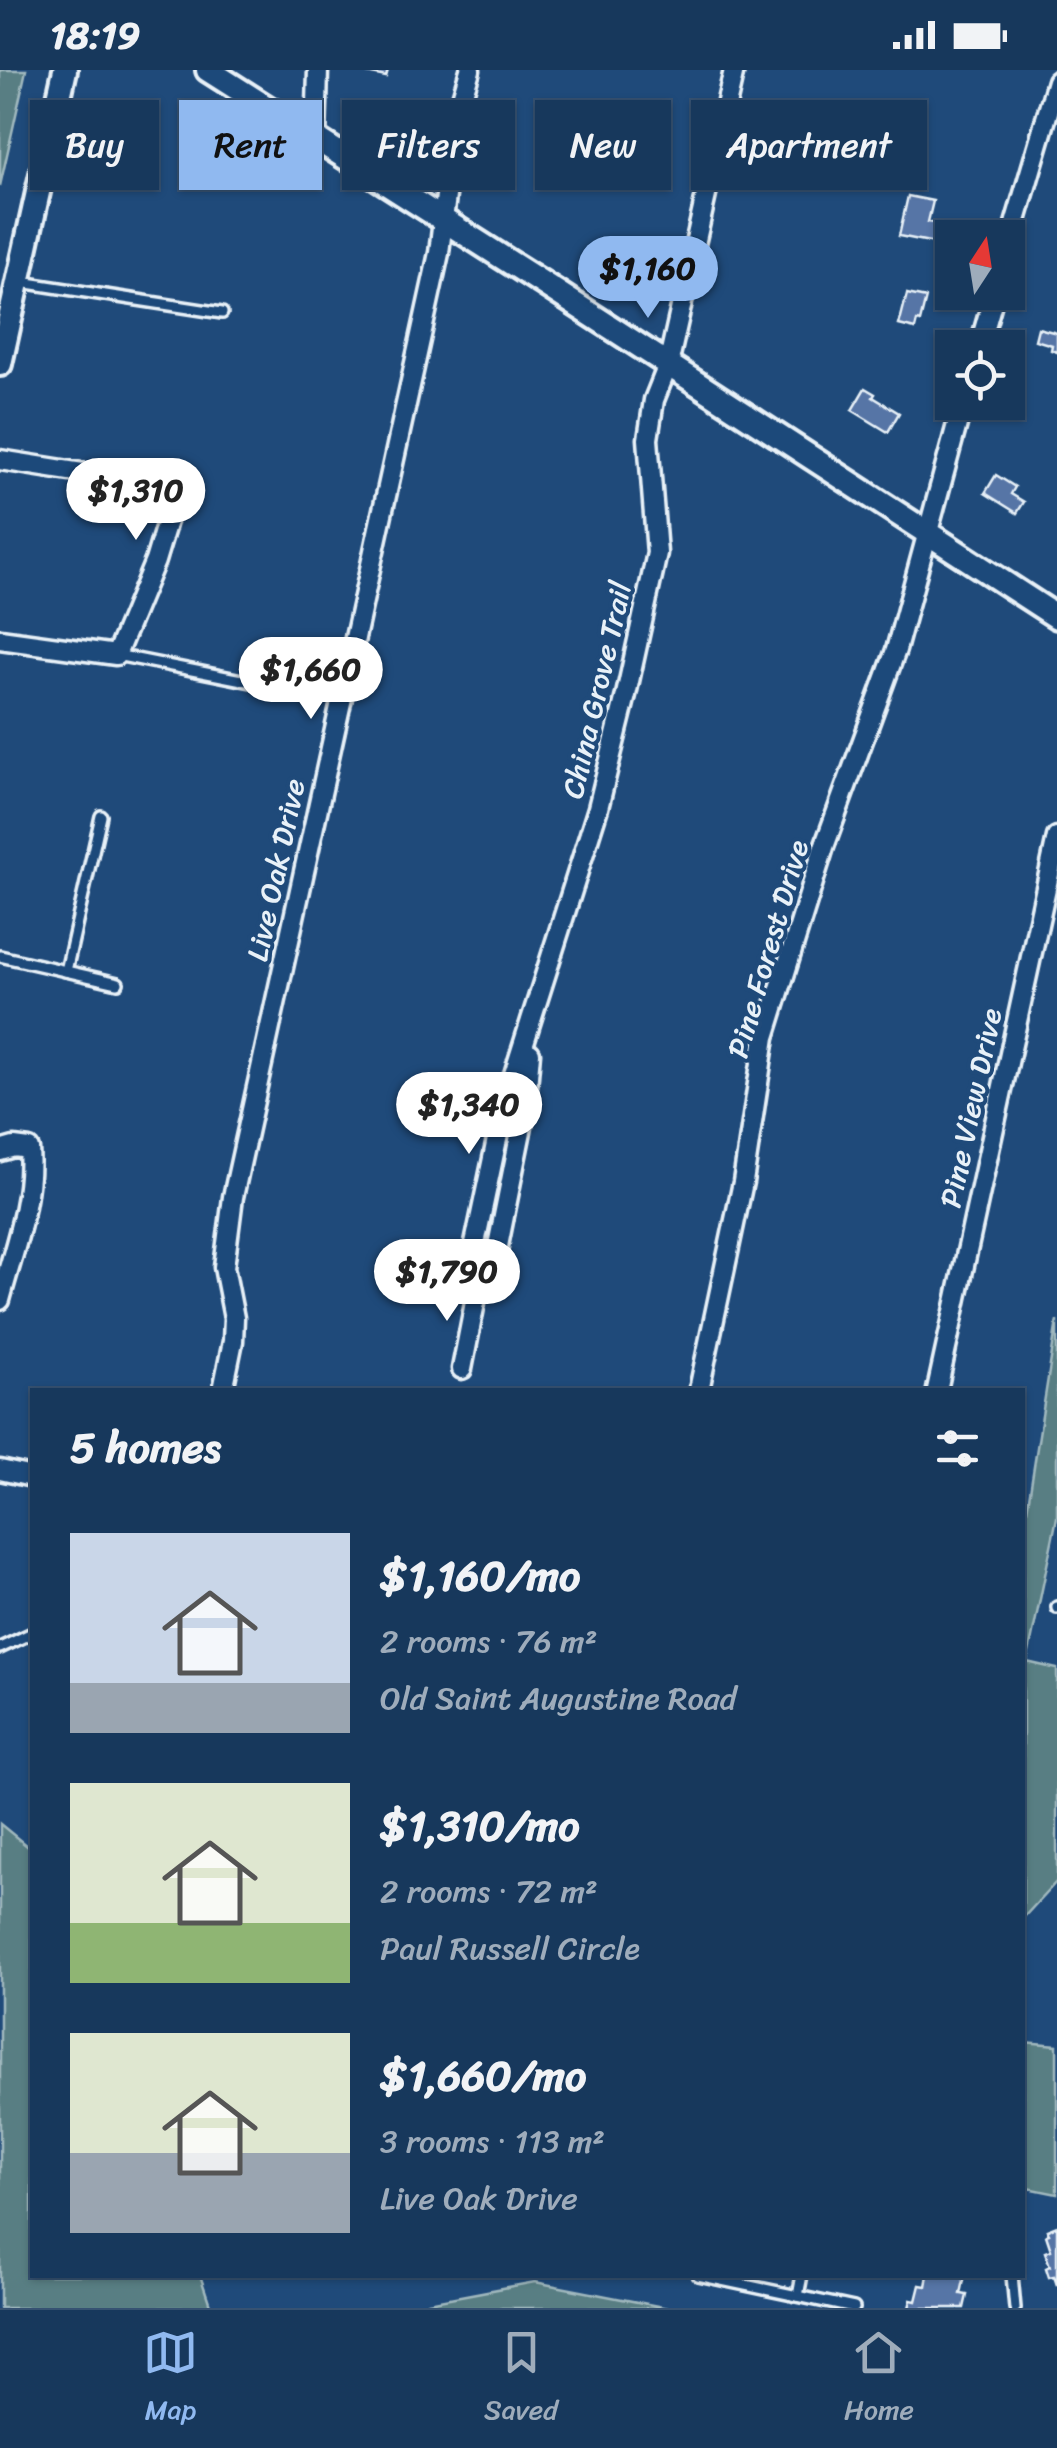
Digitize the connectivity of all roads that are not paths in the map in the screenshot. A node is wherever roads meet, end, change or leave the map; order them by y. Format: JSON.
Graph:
{"nodes":[{"id":1,"x":65,"y":70,"type":"edge"},
{"id":2,"x":208,"y":70,"type":"edge"},
{"id":3,"x":318,"y":70,"type":"edge"},
{"id":4,"x":470,"y":70,"type":"edge"},
{"id":5,"x":734,"y":70,"type":"edge"},
{"id":6,"x":1057,"y":80,"type":"edge"},
{"id":7,"x":254,"y":100,"type":"edge"},
{"id":8,"x":317,"y":100,"type":"edge"},
{"id":9,"x":322,"y":144,"type":"edge"},
{"id":10,"x":442,"y":220,"type":"junction"},
{"id":11,"x":1016,"y":220,"type":"edge"},
{"id":12,"x":18,"y":282,"type":"junction"},
{"id":13,"x":222,"y":313,"type":"dead end"},
{"id":14,"x":1,"y":354,"type":"edge"},
{"id":15,"x":668,"y":365,"type":"junction"},
{"id":16,"x":958,"y":420,"type":"edge"},
{"id":17,"x":0,"y":460,"type":"edge"},
{"id":18,"x":928,"y":534,"type":"junction"},
{"id":19,"x":1057,"y":618,"type":"edge"},
{"id":20,"x":0,"y":639,"type":"edge"},
{"id":21,"x":116,"y":654,"type":"junction"},
{"id":22,"x":287,"y":689,"type":"dead end"},
{"id":23,"x":101,"y":816,"type":"dead end"},
{"id":24,"x":1057,"y":838,"type":"edge"},
{"id":25,"x":0,"y":956,"type":"edge"},
{"id":26,"x":66,"y":971,"type":"junction"},
{"id":27,"x":118,"y":983,"type":"dead end"},
{"id":28,"x":0,"y":1151,"type":"edge"},
{"id":29,"x":0,"y":1300,"type":"edge"},
{"id":30,"x":462,"y":1370,"type":"dead end"},
{"id":31,"x":223,"y":1388,"type":"edge"},
{"id":32,"x":699,"y":1388,"type":"edge"},
{"id":33,"x":937,"y":1388,"type":"edge"},
{"id":34,"x":0,"y":1470,"type":"edge"},
{"id":35,"x":30,"y":1478,"type":"edge"},
{"id":36,"x":30,"y":1635,"type":"edge"},
{"id":37,"x":0,"y":1648,"type":"edge"},
{"id":38,"x":712,"y":2278,"type":"edge"},
{"id":39,"x":801,"y":2278,"type":"edge"},
{"id":40,"x":1012,"y":2278,"type":"edge"},
{"id":41,"x":798,"y":2296,"type":"junction"},
{"id":42,"x":854,"y":2308,"type":"edge"},
{"id":43,"x":1016,"y":2308,"type":"edge"}],
"edges":[{"from":1,"to":12,"type":"street"},
{"from":2,"to":7,"type":"street"},
{"from":3,"to":8,"type":"street"},
{"from":4,"to":10,"type":"street","name":"Live Oak Drive"},
{"from":5,"to":15,"type":"street","name":"China Grove Trail"},
{"from":6,"to":11,"type":"street"},
{"from":9,"to":10,"type":"street"},
{"from":10,"to":15,"type":"street"},
{"from":10,"to":31,"type":"street","name":"Live Oak Drive"},
{"from":12,"to":13,"type":"lane"},
{"from":12,"to":14,"type":"street"},
{"from":15,"to":18,"type":"street"},
{"from":15,"to":30,"type":"street","name":"China Grove Trail"},
{"from":16,"to":18,"type":"street","name":"Pine Forest Drive"},
{"from":17,"to":21,"type":"street"},
{"from":18,"to":19,"type":"street"},
{"from":18,"to":32,"type":"street","name":"Pine Forest Drive"},
{"from":20,"to":21,"type":"street"},
{"from":21,"to":22,"type":"lane"},
{"from":23,"to":26,"type":"lane"},
{"from":24,"to":33,"type":"street","name":"Pine View Drive"},
{"from":25,"to":26,"type":"lane"},
{"from":26,"to":27,"type":"lane"},
{"from":28,"to":29,"type":"street"},
{"from":34,"to":35,"type":"street"},
{"from":36,"to":37,"type":"lane"},
{"from":38,"to":41,"type":"lane"},
{"from":39,"to":41,"type":"lane"},
{"from":40,"to":43,"type":"lane"},
{"from":41,"to":42,"type":"lane"}]}
